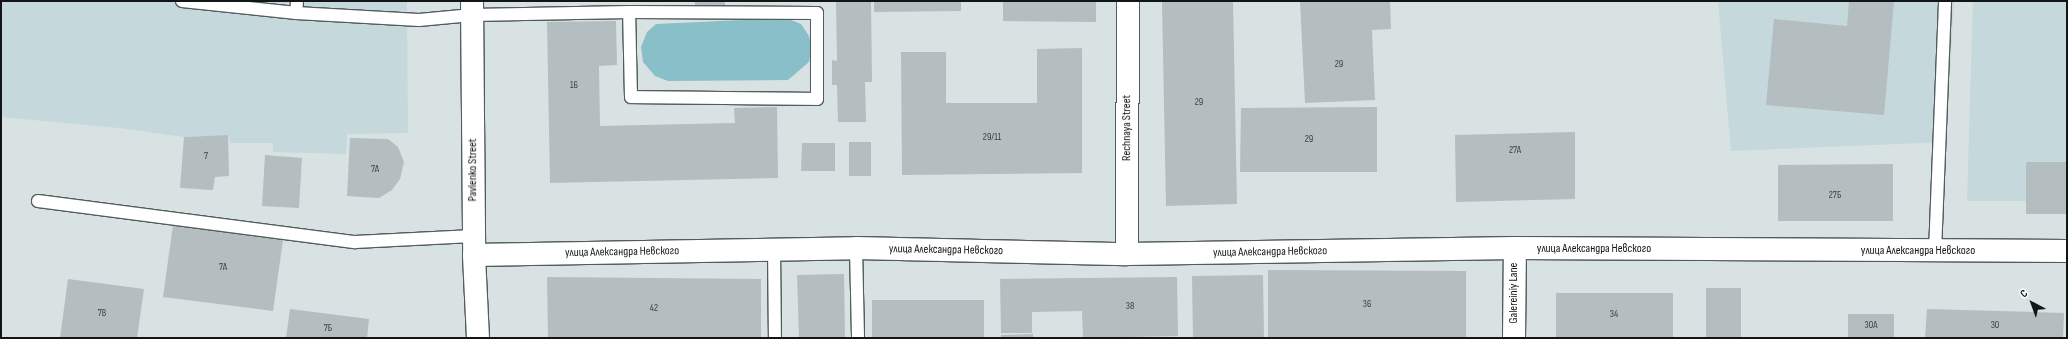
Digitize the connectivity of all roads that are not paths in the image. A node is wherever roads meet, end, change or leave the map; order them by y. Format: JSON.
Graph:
{"nodes":[{"id":1,"x":182,"y":1,"type":"edge"},
{"id":2,"x":1128,"y":1,"type":"edge"},
{"id":3,"x":1945,"y":1,"type":"edge"},
{"id":4,"x":296,"y":7,"type":"edge"},
{"id":5,"x":472,"y":8,"type":"edge"},
{"id":6,"x":629,"y":12,"type":"junction"},
{"id":7,"x":38,"y":201,"type":"dead end"},
{"id":8,"x":473,"y":245,"type":"junction"},
{"id":9,"x":774,"y":248,"type":"junction"},
{"id":10,"x":856,"y":248,"type":"junction"},
{"id":11,"x":1515,"y":248,"type":"junction"},
{"id":12,"x":2067,"y":251,"type":"edge"},
{"id":13,"x":1935,"y":252,"type":"junction"},
{"id":14,"x":1127,"y":254,"type":"junction"},
{"id":15,"x":478,"y":338,"type":"edge"},
{"id":16,"x":775,"y":338,"type":"edge"},
{"id":17,"x":858,"y":338,"type":"edge"},
{"id":18,"x":1514,"y":338,"type":"edge"}],
"edges":[{"from":1,"to":4,"type":"lane"},
{"from":2,"to":14,"type":"main road","name":"Rechnaya Street"},
{"from":3,"to":13,"type":"lane"},
{"from":4,"to":5,"type":"lane"},
{"from":5,"to":6,"type":"lane"},
{"from":5,"to":8,"type":"main road","name":"Pavlenko Street"},
{"from":6,"to":6,"type":"lane"},
{"from":7,"to":8,"type":"lane"},
{"from":8,"to":9,"type":"main road","name":"улица Александра Невского"},
{"from":8,"to":15,"type":"main road","name":"Pavlenko Street"},
{"from":9,"to":10,"type":"main road","name":"улица Александра Невского"},
{"from":9,"to":16,"type":"lane"},
{"from":10,"to":14,"type":"main road","name":"улица Александра Невского"},
{"from":10,"to":17,"type":"lane"},
{"from":11,"to":13,"type":"main road","name":"улица Александра Невского"},
{"from":11,"to":14,"type":"main road","name":"улица Александра Невского"},
{"from":11,"to":18,"type":"main road","name":"Galereiniy Lane"},
{"from":12,"to":13,"type":"main road","name":"улица Александра Невского"}]}
